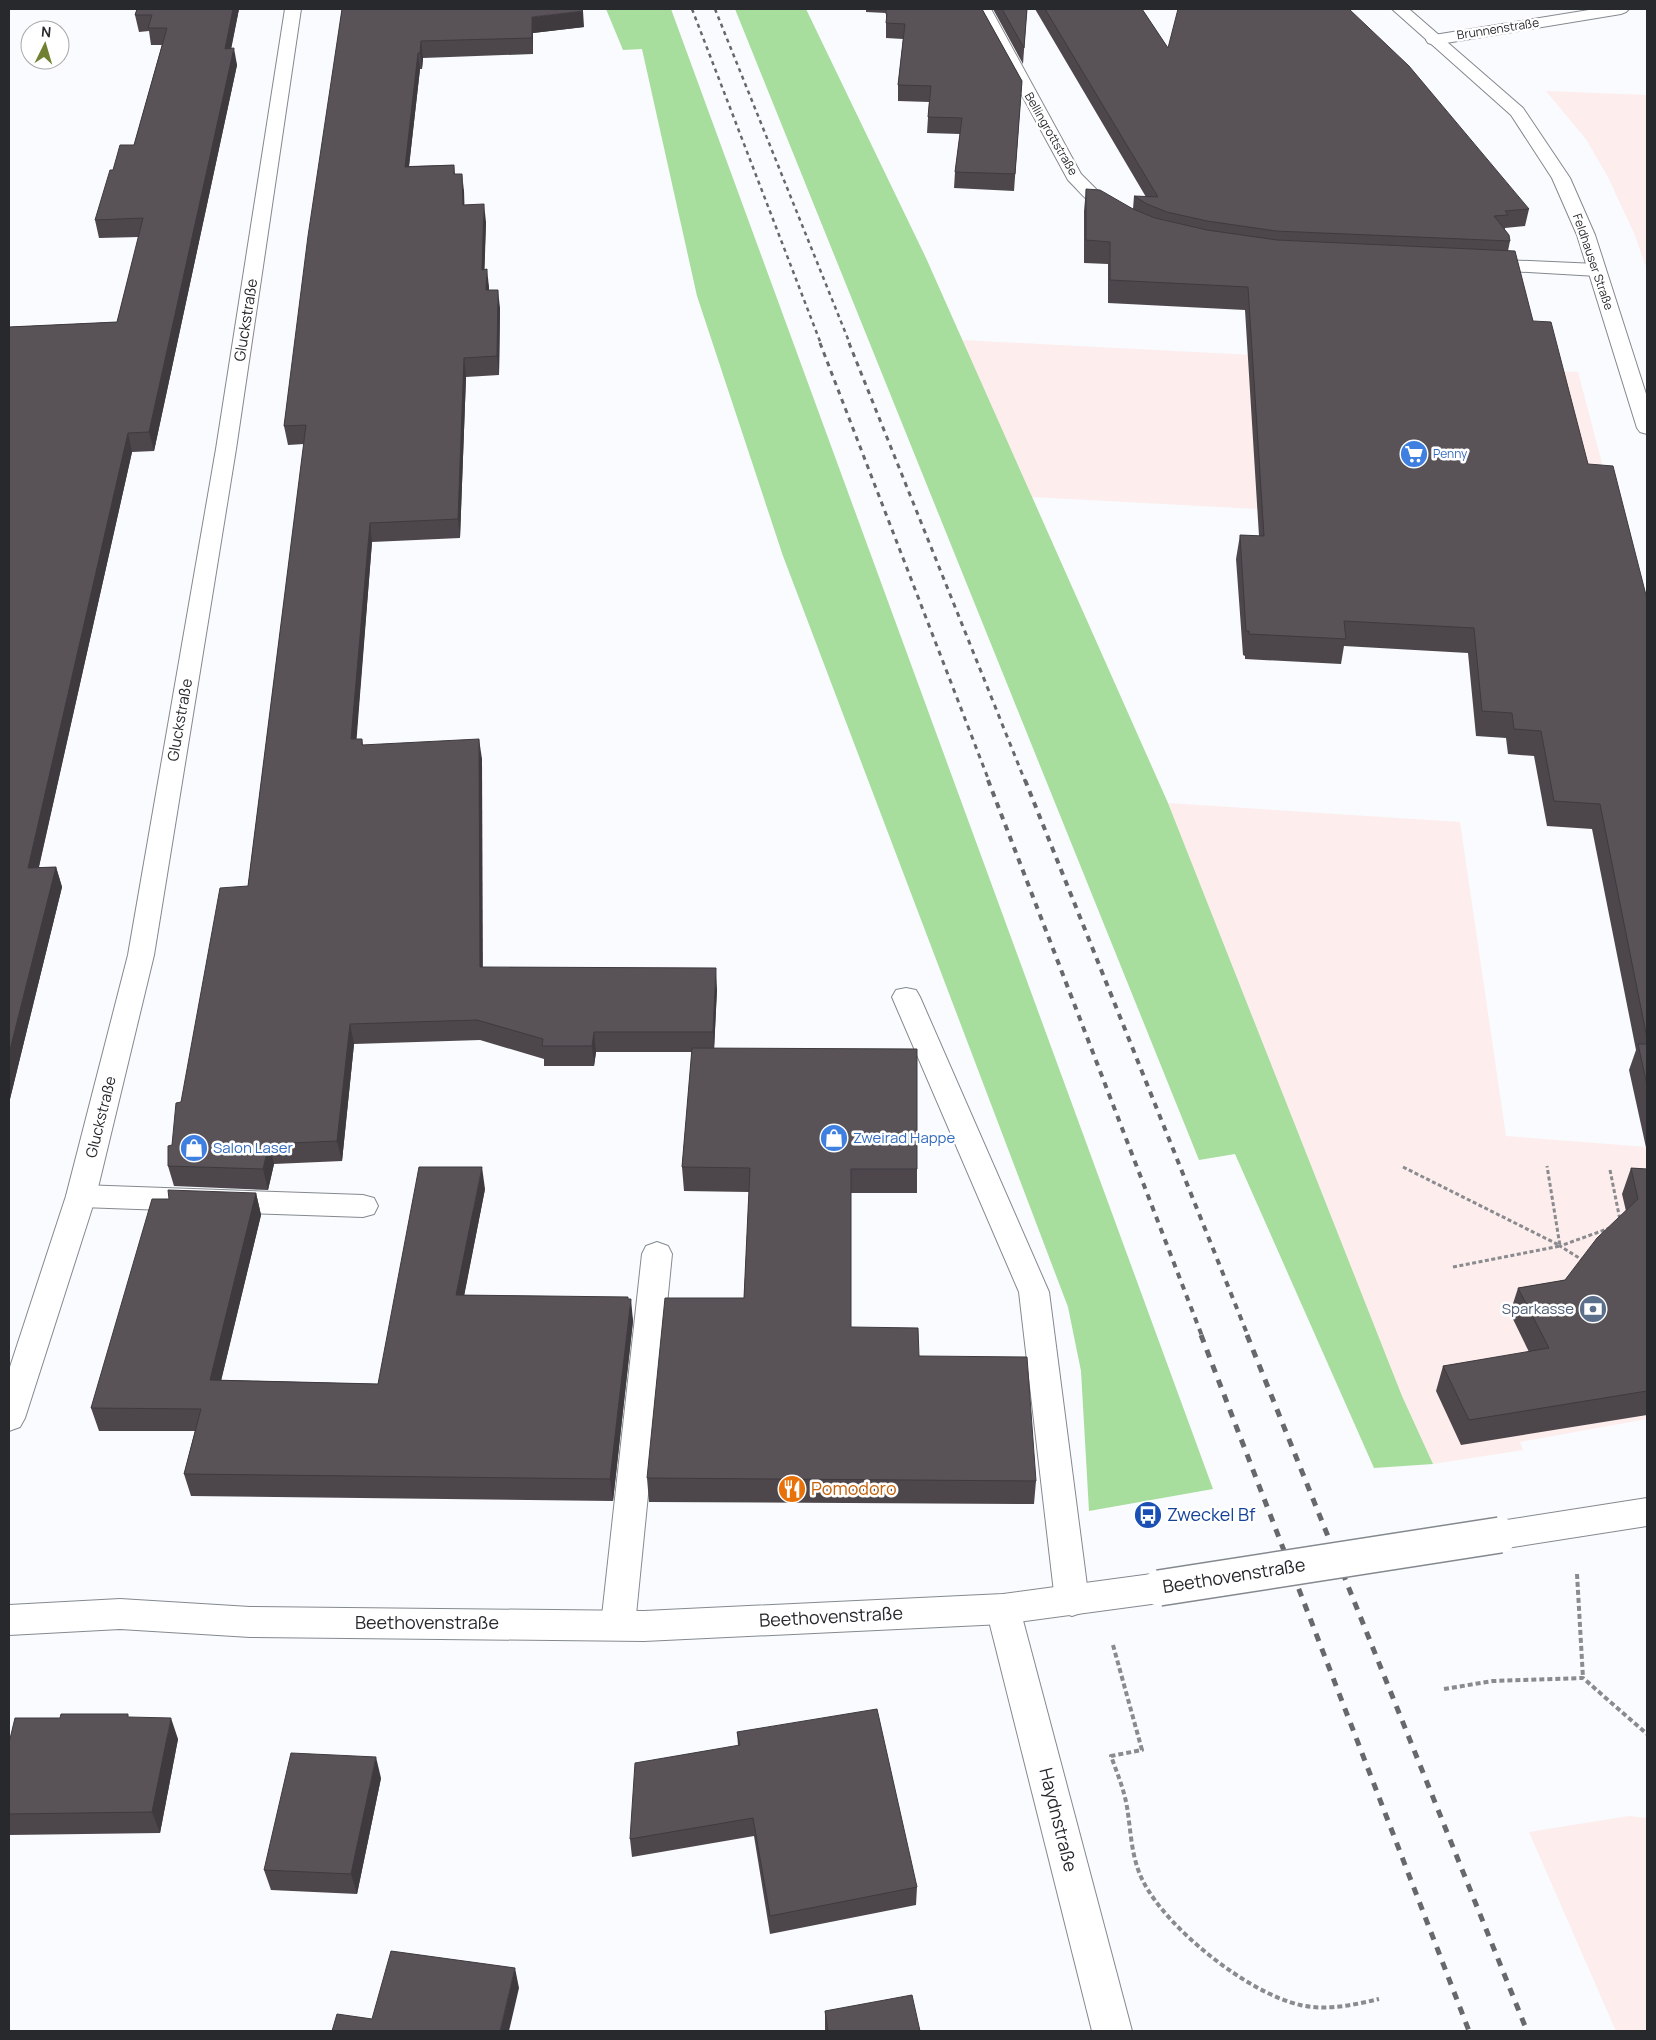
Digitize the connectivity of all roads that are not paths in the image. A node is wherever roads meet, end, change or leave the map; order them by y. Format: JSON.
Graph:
{"nodes":[{"id":1,"x":293,"y":9,"type":"edge"},
{"id":2,"x":983,"y":9,"type":"edge"},
{"id":3,"x":1400,"y":9,"type":"edge"},
{"id":4,"x":1621,"y":9,"type":"edge"},
{"id":5,"x":1434,"y":40,"type":"junction"},
{"id":6,"x":1128,"y":221,"type":"edge"},
{"id":7,"x":1461,"y":264,"type":"edge"},
{"id":8,"x":1597,"y":270,"type":"junction"},
{"id":9,"x":1647,"y":428,"type":"edge"},
{"id":10,"x":906,"y":997,"type":"dead end"},
{"id":11,"x":81,"y":1196,"type":"junction"},
{"id":12,"x":363,"y":1206,"type":"dead end"},
{"id":13,"x":657,"y":1254,"type":"dead end"},
{"id":14,"x":9,"y":1418,"type":"edge"},
{"id":15,"x":1647,"y":1512,"type":"edge"},
{"id":16,"x":1086,"y":1598,"type":"junction"},
{"id":17,"x":1003,"y":1609,"type":"junction"},
{"id":18,"x":9,"y":1620,"type":"edge"},
{"id":19,"x":618,"y":1625,"type":"junction"},
{"id":20,"x":1112,"y":2031,"type":"edge"}],
"edges":[{"from":1,"to":11,"type":"street","name":"Gluckstraße"},
{"from":2,"to":6,"type":"street","name":"Bellingrottstraße"},
{"from":3,"to":5,"type":"street","name":"Feldhauser Straße"},
{"from":4,"to":5,"type":"street","name":"Brunnenstraße"},
{"from":5,"to":8,"type":"street","name":"Feldhauser Straße"},
{"from":7,"to":8,"type":"street"},
{"from":8,"to":9,"type":"street","name":"Feldhauser Straße"},
{"from":10,"to":16,"type":"street"},
{"from":11,"to":12,"type":"street"},
{"from":11,"to":14,"type":"street","name":"Gluckstraße"},
{"from":13,"to":19,"type":"street"},
{"from":15,"to":16,"type":"street","name":"Beethovenstraße","bridge":true},
{"from":16,"to":17,"type":"street","name":"Beethovenstraße"},
{"from":17,"to":19,"type":"street","name":"Beethovenstraße"},
{"from":17,"to":20,"type":"street","name":"Haydnstraße"},
{"from":18,"to":19,"type":"street","name":"Beethovenstraße"}]}
